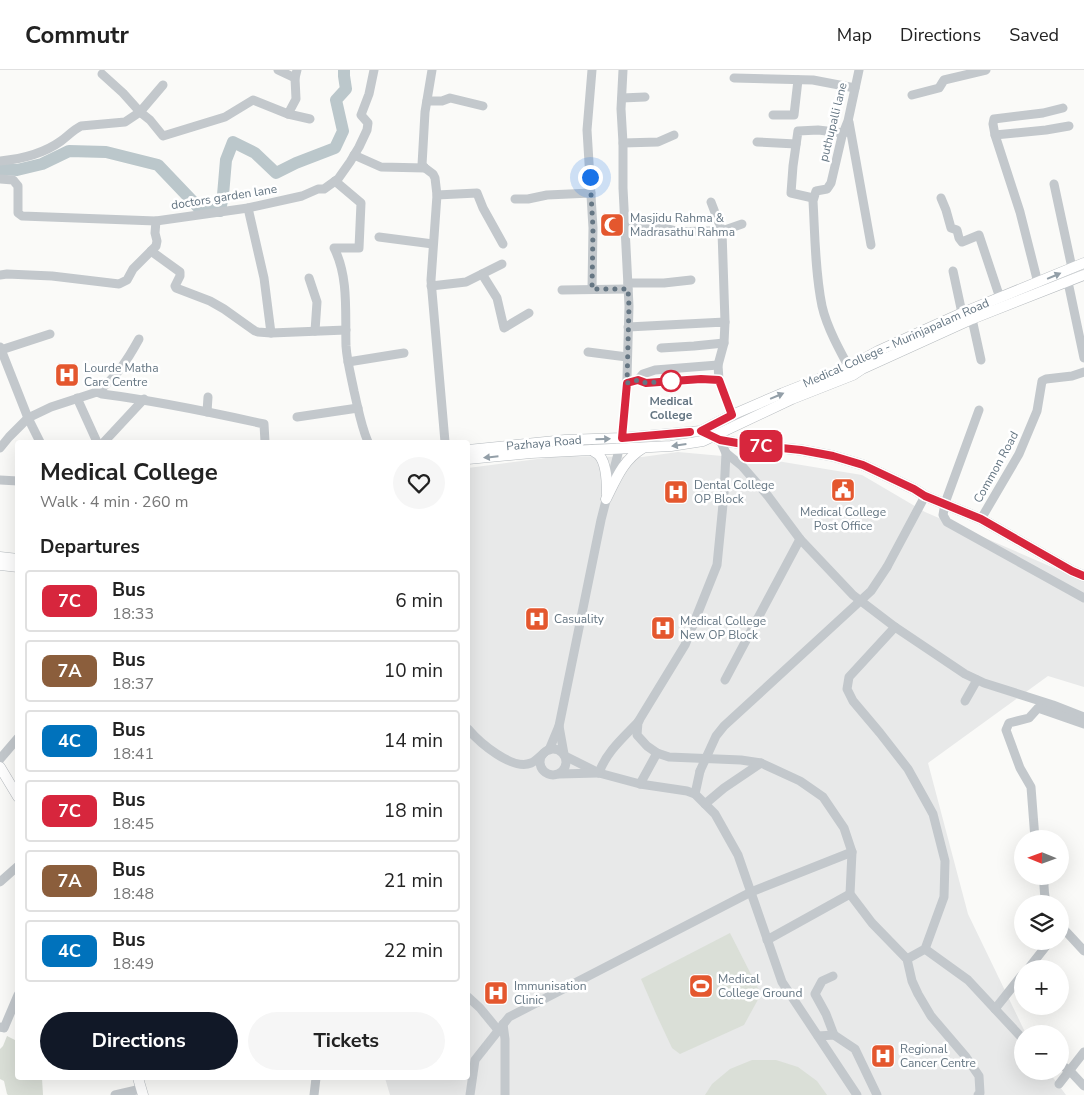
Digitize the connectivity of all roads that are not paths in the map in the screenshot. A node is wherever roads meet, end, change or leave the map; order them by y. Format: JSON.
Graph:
{"nodes":[{"id":1,"x":278,"y":70,"type":"edge"},
{"id":2,"x":374,"y":70,"type":"edge"},
{"id":3,"x":432,"y":70,"type":"edge"},
{"id":4,"x":592,"y":70,"type":"edge"},
{"id":5,"x":623,"y":70,"type":"edge"},
{"id":6,"x":859,"y":70,"type":"edge"},
{"id":7,"x":986,"y":70,"type":"edge"},
{"id":8,"x":102,"y":71,"type":"edge"},
{"id":9,"x":296,"y":74,"type":"edge"},
{"id":10,"x":734,"y":78,"type":"dead end"},
{"id":11,"x":798,"y":80,"type":"junction"},
{"id":12,"x":163,"y":85,"type":"dead end"},
{"id":13,"x":855,"y":88,"type":"junction"},
{"id":14,"x":912,"y":95,"type":"dead end"},
{"id":15,"x":645,"y":97,"type":"dead end"},
{"id":16,"x":622,"y":98,"type":"junction"},
{"id":17,"x":427,"y":101,"type":"junction"},
{"id":18,"x":483,"y":106,"type":"dead end"},
{"id":19,"x":1064,"y":108,"type":"dead end"},
{"id":20,"x":140,"y":112,"type":"junction"},
{"id":21,"x":1043,"y":113,"type":"junction"},
{"id":22,"x":288,"y":114,"type":"junction"},
{"id":23,"x":773,"y":115,"type":"dead end"},
{"id":24,"x":310,"y":120,"type":"dead end"},
{"id":25,"x":848,"y":121,"type":"junction"},
{"id":26,"x":1070,"y":126,"type":"dead end"},
{"id":27,"x":1046,"y":130,"type":"junction"},
{"id":28,"x":844,"y":133,"type":"junction"},
{"id":29,"x":674,"y":135,"type":"dead end"},
{"id":30,"x":995,"y":135,"type":"junction"},
{"id":31,"x":757,"y":142,"type":"dead end"},
{"id":32,"x":623,"y":143,"type":"junction"},
{"id":33,"x":796,"y":144,"type":"junction"},
{"id":34,"x":354,"y":155,"type":"junction"},
{"id":35,"x":0,"y":161,"type":"edge"},
{"id":36,"x":425,"y":168,"type":"junction"},
{"id":37,"x":0,"y":179,"type":"edge"},
{"id":38,"x":335,"y":181,"type":"junction"},
{"id":39,"x":1054,"y":184,"type":"dead end"},
{"id":40,"x":590,"y":193,"type":"junction"},
{"id":41,"x":437,"y":195,"type":"junction"},
{"id":42,"x":813,"y":198,"type":"junction"},
{"id":43,"x":941,"y":198,"type":"dead end"},
{"id":44,"x":515,"y":199,"type":"dead end"},
{"id":45,"x":711,"y":202,"type":"dead end"},
{"id":46,"x":248,"y":208,"type":"junction"},
{"id":47,"x":156,"y":220,"type":"junction"},
{"id":48,"x":625,"y":223,"type":"junction"},
{"id":49,"x":742,"y":224,"type":"dead end"},
{"id":50,"x":722,"y":231,"type":"junction"},
{"id":51,"x":379,"y":237,"type":"dead end"},
{"id":52,"x":433,"y":244,"type":"junction"},
{"id":53,"x":503,"y":244,"type":"dead end"},
{"id":54,"x":870,"y":245,"type":"dead end"},
{"id":55,"x":150,"y":251,"type":"junction"},
{"id":56,"x":502,"y":264,"type":"dead end"},
{"id":57,"x":1084,"y":264,"type":"edge"},
{"id":58,"x":1072,"y":268,"type":"junction"},
{"id":59,"x":953,"y":271,"type":"dead end"},
{"id":60,"x":482,"y":274,"type":"junction"},
{"id":61,"x":0,"y":275,"type":"edge"},
{"id":62,"x":1084,"y":275,"type":"edge"},
{"id":63,"x":309,"y":278,"type":"dead end"},
{"id":64,"x":690,"y":280,"type":"dead end"},
{"id":65,"x":1068,"y":282,"type":"junction"},
{"id":66,"x":1038,"y":283,"type":"junction"},
{"id":67,"x":431,"y":286,"type":"junction"},
{"id":68,"x":628,"y":286,"type":"junction"},
{"id":69,"x":592,"y":289,"type":"junction"},
{"id":70,"x":562,"y":290,"type":"dead end"},
{"id":71,"x":1000,"y":298,"type":"junction"},
{"id":72,"x":529,"y":313,"type":"dead end"},
{"id":73,"x":962,"y":313,"type":"junction"},
{"id":74,"x":972,"y":319,"type":"junction"},
{"id":75,"x":725,"y":322,"type":"junction"},
{"id":76,"x":628,"y":328,"type":"junction"},
{"id":77,"x":346,"y":330,"type":"junction"},
{"id":78,"x":315,"y":331,"type":"junction"},
{"id":79,"x":271,"y":333,"type":"junction"},
{"id":80,"x":50,"y":334,"type":"dead end"},
{"id":81,"x":139,"y":338,"type":"dead end"},
{"id":82,"x":724,"y":343,"type":"junction"},
{"id":83,"x":661,"y":348,"type":"dead end"},
{"id":84,"x":0,"y":349,"type":"edge"},
{"id":85,"x":588,"y":352,"type":"dead end"},
{"id":86,"x":404,"y":353,"type":"dead end"},
{"id":87,"x":627,"y":357,"type":"junction"},
{"id":88,"x":1084,"y":358,"type":"edge"},
{"id":89,"x":981,"y":360,"type":"dead end"},
{"id":90,"x":348,"y":362,"type":"junction"},
{"id":91,"x":718,"y":365,"type":"junction"},
{"id":92,"x":851,"y":371,"type":"junction"},
{"id":93,"x":1084,"y":372,"type":"edge"},
{"id":94,"x":638,"y":380,"type":"junction"},
{"id":95,"x":719,"y":380,"type":"junction"},
{"id":96,"x":627,"y":383,"type":"junction"},
{"id":97,"x":97,"y":392,"type":"junction"},
{"id":98,"x":208,"y":397,"type":"dead end"},
{"id":99,"x":77,"y":398,"type":"junction"},
{"id":100,"x":144,"y":399,"type":"junction"},
{"id":101,"x":358,"y":408,"type":"junction"},
{"id":102,"x":978,"y":410,"type":"dead end"},
{"id":103,"x":207,"y":412,"type":"junction"},
{"id":104,"x":732,"y":415,"type":"junction"},
{"id":105,"x":297,"y":417,"type":"dead end"},
{"id":106,"x":28,"y":418,"type":"junction"},
{"id":107,"x":737,"y":425,"type":"junction"},
{"id":108,"x":701,"y":431,"type":"junction"},
{"id":109,"x":622,"y":438,"type":"junction"},
{"id":110,"x":717,"y":438,"type":"junction"},
{"id":111,"x":39,"y":440,"type":"edge"},
{"id":112,"x":96,"y":440,"type":"edge"},
{"id":113,"x":106,"y":440,"type":"edge"},
{"id":114,"x":265,"y":440,"type":"edge"},
{"id":115,"x":367,"y":440,"type":"edge"},
{"id":116,"x":445,"y":440,"type":"edge"},
{"id":117,"x":0,"y":448,"type":"edge"},
{"id":118,"x":643,"y":448,"type":"junction"},
{"id":119,"x":619,"y":449,"type":"junction"},
{"id":120,"x":470,"y":450,"type":"edge"},
{"id":121,"x":592,"y":450,"type":"junction"},
{"id":122,"x":726,"y":453,"type":"junction"},
{"id":123,"x":470,"y":460,"type":"edge"},
{"id":124,"x":0,"y":480,"type":"edge"},
{"id":125,"x":15,"y":481,"type":"edge"},
{"id":126,"x":925,"y":496,"type":"junction"},
{"id":127,"x":606,"y":499,"type":"junction"},
{"id":128,"x":945,"y":503,"type":"junction"},
{"id":129,"x":981,"y":519,"type":"junction"},
{"id":130,"x":800,"y":539,"type":"junction"},
{"id":131,"x":0,"y":557,"type":"edge"},
{"id":132,"x":15,"y":559,"type":"edge"},
{"id":133,"x":0,"y":565,"type":"edge"},
{"id":134,"x":15,"y":567,"type":"edge"},
{"id":135,"x":1084,"y":576,"type":"edge"},
{"id":136,"x":1084,"y":598,"type":"edge"},
{"id":137,"x":895,"y":627,"type":"junction"},
{"id":138,"x":725,"y":680,"type":"dead end"},
{"id":139,"x":977,"y":680,"type":"junction"},
{"id":140,"x":965,"y":701,"type":"dead end"},
{"id":141,"x":1084,"y":717,"type":"edge"},
{"id":142,"x":639,"y":721,"type":"junction"},
{"id":143,"x":1084,"y":724,"type":"edge"},
{"id":144,"x":559,"y":726,"type":"junction"},
{"id":145,"x":471,"y":737,"type":"edge"},
{"id":146,"x":15,"y":742,"type":"edge"},
{"id":147,"x":546,"y":751,"type":"junction"},
{"id":148,"x":657,"y":753,"type":"junction"},
{"id":149,"x":564,"y":755,"type":"junction"},
{"id":150,"x":0,"y":759,"type":"edge"},
{"id":151,"x":761,"y":763,"type":"junction"},
{"id":152,"x":0,"y":767,"type":"edge"},
{"id":153,"x":599,"y":773,"type":"junction"},
{"id":154,"x":559,"y":774,"type":"junction"},
{"id":155,"x":640,"y":784,"type":"junction"},
{"id":156,"x":15,"y":793,"type":"edge"},
{"id":157,"x":695,"y":794,"type":"junction"},
{"id":158,"x":705,"y":804,"type":"junction"},
{"id":159,"x":1034,"y":830,"type":"edge"},
{"id":160,"x":852,"y":852,"type":"junction"},
{"id":161,"x":15,"y":869,"type":"edge"},
{"id":162,"x":0,"y":882,"type":"edge"},
{"id":163,"x":751,"y":892,"type":"junction"},
{"id":164,"x":850,"y":894,"type":"junction"},
{"id":165,"x":1069,"y":936,"type":"edge"},
{"id":166,"x":767,"y":940,"type":"junction"},
{"id":167,"x":926,"y":949,"type":"junction"},
{"id":168,"x":1043,"y":950,"type":"edge"},
{"id":169,"x":1084,"y":951,"type":"edge"},
{"id":170,"x":907,"y":958,"type":"junction"},
{"id":171,"x":1035,"y":960,"type":"edge"},
{"id":172,"x":833,"y":976,"type":"dead end"},
{"id":173,"x":1014,"y":985,"type":"edge"},
{"id":174,"x":470,"y":999,"type":"edge"},
{"id":175,"x":15,"y":1002,"type":"edge"},
{"id":176,"x":995,"y":1009,"type":"junction"},
{"id":177,"x":0,"y":1027,"type":"edge"},
{"id":178,"x":501,"y":1027,"type":"junction"},
{"id":179,"x":1014,"y":1029,"type":"edge"},
{"id":180,"x":834,"y":1035,"type":"junction"},
{"id":181,"x":818,"y":1036,"type":"junction"},
{"id":182,"x":1084,"y":1052,"type":"edge"},
{"id":183,"x":1070,"y":1071,"type":"junction"},
{"id":184,"x":316,"y":1080,"type":"edge"},
{"id":185,"x":1059,"y":1084,"type":"dead end"},
{"id":186,"x":1084,"y":1086,"type":"edge"},
{"id":187,"x":142,"y":1092,"type":"edge"},
{"id":188,"x":116,"y":1095,"type":"edge"},
{"id":189,"x":314,"y":1095,"type":"edge"},
{"id":190,"x":470,"y":1095,"type":"edge"},
{"id":191,"x":505,"y":1095,"type":"edge"},
{"id":192,"x":857,"y":1095,"type":"edge"},
{"id":193,"x":876,"y":1095,"type":"edge"},
{"id":194,"x":978,"y":1095,"type":"edge"}],
"edges":[{"from":1,"to":9,"type":"street"},
{"from":2,"to":34,"type":"street","name":"doctors garden lane"},
{"from":3,"to":17,"type":"street"},
{"from":4,"to":40,"type":"street"},
{"from":5,"to":16,"type":"street"},
{"from":6,"to":13,"type":"street","name":"puthupalli lane"},
{"from":7,"to":14,"type":"street"},
{"from":8,"to":20,"type":"street"},
{"from":9,"to":22,"type":"street"},
{"from":10,"to":11,"type":"street"},
{"from":11,"to":13,"type":"street"},
{"from":11,"to":23,"type":"street"},
{"from":12,"to":20,"type":"street"},
{"from":13,"to":25,"type":"street","name":"puthupalli lane"},
{"from":15,"to":16,"type":"street"},
{"from":16,"to":32,"type":"street"},
{"from":17,"to":18,"type":"street"},
{"from":17,"to":36,"type":"street"},
{"from":19,"to":21,"type":"street"},
{"from":20,"to":22,"type":"street"},
{"from":20,"to":35,"type":"street"},
{"from":21,"to":27,"type":"street"},
{"from":21,"to":30,"type":"street"},
{"from":22,"to":24,"type":"street"},
{"from":25,"to":28,"type":"street","name":"puthupalli lane"},
{"from":25,"to":54,"type":"street"},
{"from":26,"to":27,"type":"street"},
{"from":27,"to":30,"type":"street"},
{"from":28,"to":33,"type":"street"},
{"from":28,"to":42,"type":"street","name":"puthupalli lane"},
{"from":29,"to":32,"type":"street"},
{"from":30,"to":66,"type":"street"},
{"from":31,"to":33,"type":"street"},
{"from":32,"to":48,"type":"street"},
{"from":33,"to":42,"type":"street"},
{"from":34,"to":36,"type":"street"},
{"from":34,"to":38,"type":"street","name":"doctors garden lane"},
{"from":36,"to":41,"type":"street"},
{"from":37,"to":47,"type":"street"},
{"from":38,"to":46,"type":"street","name":"doctors garden lane"},
{"from":38,"to":77,"type":"street"},
{"from":39,"to":58,"type":"street"},
{"from":40,"to":44,"type":"street"},
{"from":40,"to":69,"type":"street"},
{"from":41,"to":52,"type":"street"},
{"from":41,"to":53,"type":"street"},
{"from":42,"to":92,"type":"street"},
{"from":43,"to":71,"type":"street"},
{"from":45,"to":50,"type":"street"},
{"from":46,"to":47,"type":"street","name":"doctors garden lane"},
{"from":46,"to":79,"type":"street"},
{"from":47,"to":55,"type":"street","name":"doctors garden lane"},
{"from":48,"to":50,"type":"street"},
{"from":48,"to":68,"type":"street"},
{"from":49,"to":50,"type":"street"},
{"from":50,"to":75,"type":"street"},
{"from":51,"to":52,"type":"street"},
{"from":52,"to":67,"type":"street"},
{"from":55,"to":61,"type":"street","name":"doctors garden lane"},
{"from":55,"to":79,"type":"street"},
{"from":56,"to":60,"type":"street"},
{"from":57,"to":58,"type":"main road","name":"Medical College - Murinjapalam Road"},
{"from":66,"to":58,"type":"main road","name":"Medical College - Murinjapalam Road","one_way":true},
{"from":59,"to":73,"type":"street"},
{"from":60,"to":67,"type":"street"},
{"from":60,"to":72,"type":"street"},
{"from":62,"to":65,"type":"main road"},
{"from":63,"to":78,"type":"street"},
{"from":64,"to":68,"type":"street"},
{"from":65,"to":74,"type":"main road"},
{"from":65,"to":88,"type":"street"},
{"from":66,"to":71,"type":"main road","name":"Medical College - Murinjapalam Road"},
{"from":67,"to":116,"type":"street"},
{"from":68,"to":69,"type":"street"},
{"from":68,"to":76,"type":"street"},
{"from":69,"to":70,"type":"street"},
{"from":71,"to":73,"type":"main road","name":"Medical College - Murinjapalam Road"},
{"from":73,"to":92,"type":"main road","name":"Medical College - Murinjapalam Road"},
{"from":74,"to":89,"type":"street"},
{"from":74,"to":92,"type":"main road"},
{"from":75,"to":76,"type":"street"},
{"from":75,"to":82,"type":"street"},
{"from":76,"to":87,"type":"street"},
{"from":77,"to":78,"type":"street"},
{"from":77,"to":90,"type":"street"},
{"from":78,"to":79,"type":"street"},
{"from":80,"to":84,"type":"street"},
{"from":81,"to":97,"type":"street"},
{"from":82,"to":83,"type":"street"},
{"from":82,"to":91,"type":"street"},
{"from":84,"to":106,"type":"street"},
{"from":85,"to":87,"type":"street"},
{"from":86,"to":90,"type":"street"},
{"from":87,"to":96,"type":"street"},
{"from":90,"to":101,"type":"street"},
{"from":91,"to":94,"type":"street"},
{"from":91,"to":95,"type":"street"},
{"from":104,"to":92,"type":"main road","name":"Medical College - Murinjapalam Road","one_way":true},
{"from":92,"to":107,"type":"main road"},
{"from":93,"to":129,"type":"street","name":"Common Road"},
{"from":94,"to":95,"type":"street"},
{"from":94,"to":96,"type":"street"},
{"from":95,"to":104,"type":"street"},
{"from":96,"to":109,"type":"street"},
{"from":97,"to":99,"type":"street"},
{"from":97,"to":100,"type":"street"},
{"from":98,"to":103,"type":"street"},
{"from":99,"to":106,"type":"street"},
{"from":99,"to":112,"type":"street"},
{"from":100,"to":103,"type":"street"},
{"from":100,"to":113,"type":"street"},
{"from":101,"to":105,"type":"street"},
{"from":101,"to":115,"type":"street"},
{"from":102,"to":128,"type":"street"},
{"from":103,"to":114,"type":"street"},
{"from":104,"to":107,"type":"street"},
{"from":104,"to":108,"type":"main road","name":"Medical College - Murinjapalam Road"},
{"from":106,"to":111,"type":"street"},
{"from":106,"to":117,"type":"street"},
{"from":107,"to":110,"type":"main road"},
{"from":108,"to":109,"type":"main road","name":"Medical College - Murinjapalam Road"},
{"from":108,"to":110,"type":"main road"},
{"from":109,"to":119,"type":"street"},
{"from":120,"to":109,"type":"main road","name":"Pazhaya Road","one_way":true},
{"from":110,"to":118,"type":"main road","one_way":true},
{"from":110,"to":122,"type":"street"},
{"from":110,"to":126,"type":"main road"},
{"from":118,"to":119,"type":"main road"},
{"from":118,"to":127,"type":"main road"},
{"from":119,"to":121,"type":"main road"},
{"from":119,"to":127,"type":"street"},
{"from":121,"to":123,"type":"main road","one_way":true},
{"from":121,"to":127,"type":"main road"},
{"from":122,"to":130,"type":"street"},
{"from":122,"to":142,"type":"street"},
{"from":124,"to":125,"type":"street"},
{"from":126,"to":128,"type":"main road"},
{"from":126,"to":157,"type":"street","bridge":true},
{"from":127,"to":144,"type":"street"},
{"from":128,"to":129,"type":"main road"},
{"from":128,"to":136,"type":"street"},
{"from":129,"to":135,"type":"main road"},
{"from":130,"to":137,"type":"street"},
{"from":130,"to":138,"type":"street"},
{"from":131,"to":132,"type":"main road"},
{"from":133,"to":134,"type":"main road"},
{"from":137,"to":139,"type":"street"},
{"from":137,"to":167,"type":"street"},
{"from":139,"to":140,"type":"street"},
{"from":139,"to":141,"type":"street"},
{"from":142,"to":148,"type":"street"},
{"from":142,"to":153,"type":"street"},
{"from":143,"to":159,"type":"street"},
{"from":144,"to":147,"type":"street"},
{"from":144,"to":149,"type":"street"},
{"from":145,"to":147,"type":"street"},
{"from":146,"to":150,"type":"street"},
{"from":147,"to":149,"type":"street"},
{"from":147,"to":154,"type":"street"},
{"from":148,"to":151,"type":"street"},
{"from":148,"to":155,"type":"street"},
{"from":149,"to":153,"type":"street"},
{"from":149,"to":154,"type":"street"},
{"from":151,"to":158,"type":"street"},
{"from":151,"to":160,"type":"street"},
{"from":152,"to":156,"type":"main road"},
{"from":153,"to":154,"type":"street"},
{"from":153,"to":155,"type":"street"},
{"from":155,"to":157,"type":"street"},
{"from":157,"to":158,"type":"street"},
{"from":158,"to":163,"type":"street"},
{"from":160,"to":163,"type":"street"},
{"from":160,"to":164,"type":"street"},
{"from":161,"to":162,"type":"street"},
{"from":163,"to":166,"type":"street"},
{"from":163,"to":178,"type":"street"},
{"from":164,"to":166,"type":"street"},
{"from":164,"to":170,"type":"street"},
{"from":165,"to":169,"type":"street"},
{"from":166,"to":181,"type":"street"},
{"from":167,"to":170,"type":"street"},
{"from":167,"to":176,"type":"street"},
{"from":168,"to":171,"type":"street"},
{"from":170,"to":194,"type":"street"},
{"from":172,"to":180,"type":"street"},
{"from":173,"to":176,"type":"street"},
{"from":174,"to":178,"type":"street"},
{"from":175,"to":177,"type":"street"},
{"from":176,"to":179,"type":"street"},
{"from":178,"to":190,"type":"street"},
{"from":178,"to":191,"type":"street"},
{"from":180,"to":181,"type":"street"},
{"from":180,"to":193,"type":"street"},
{"from":181,"to":192,"type":"street"},
{"from":182,"to":183,"type":"street"},
{"from":183,"to":185,"type":"street"},
{"from":183,"to":186,"type":"street"},
{"from":184,"to":189,"type":"street"},
{"from":187,"to":188,"type":"street"}]}
